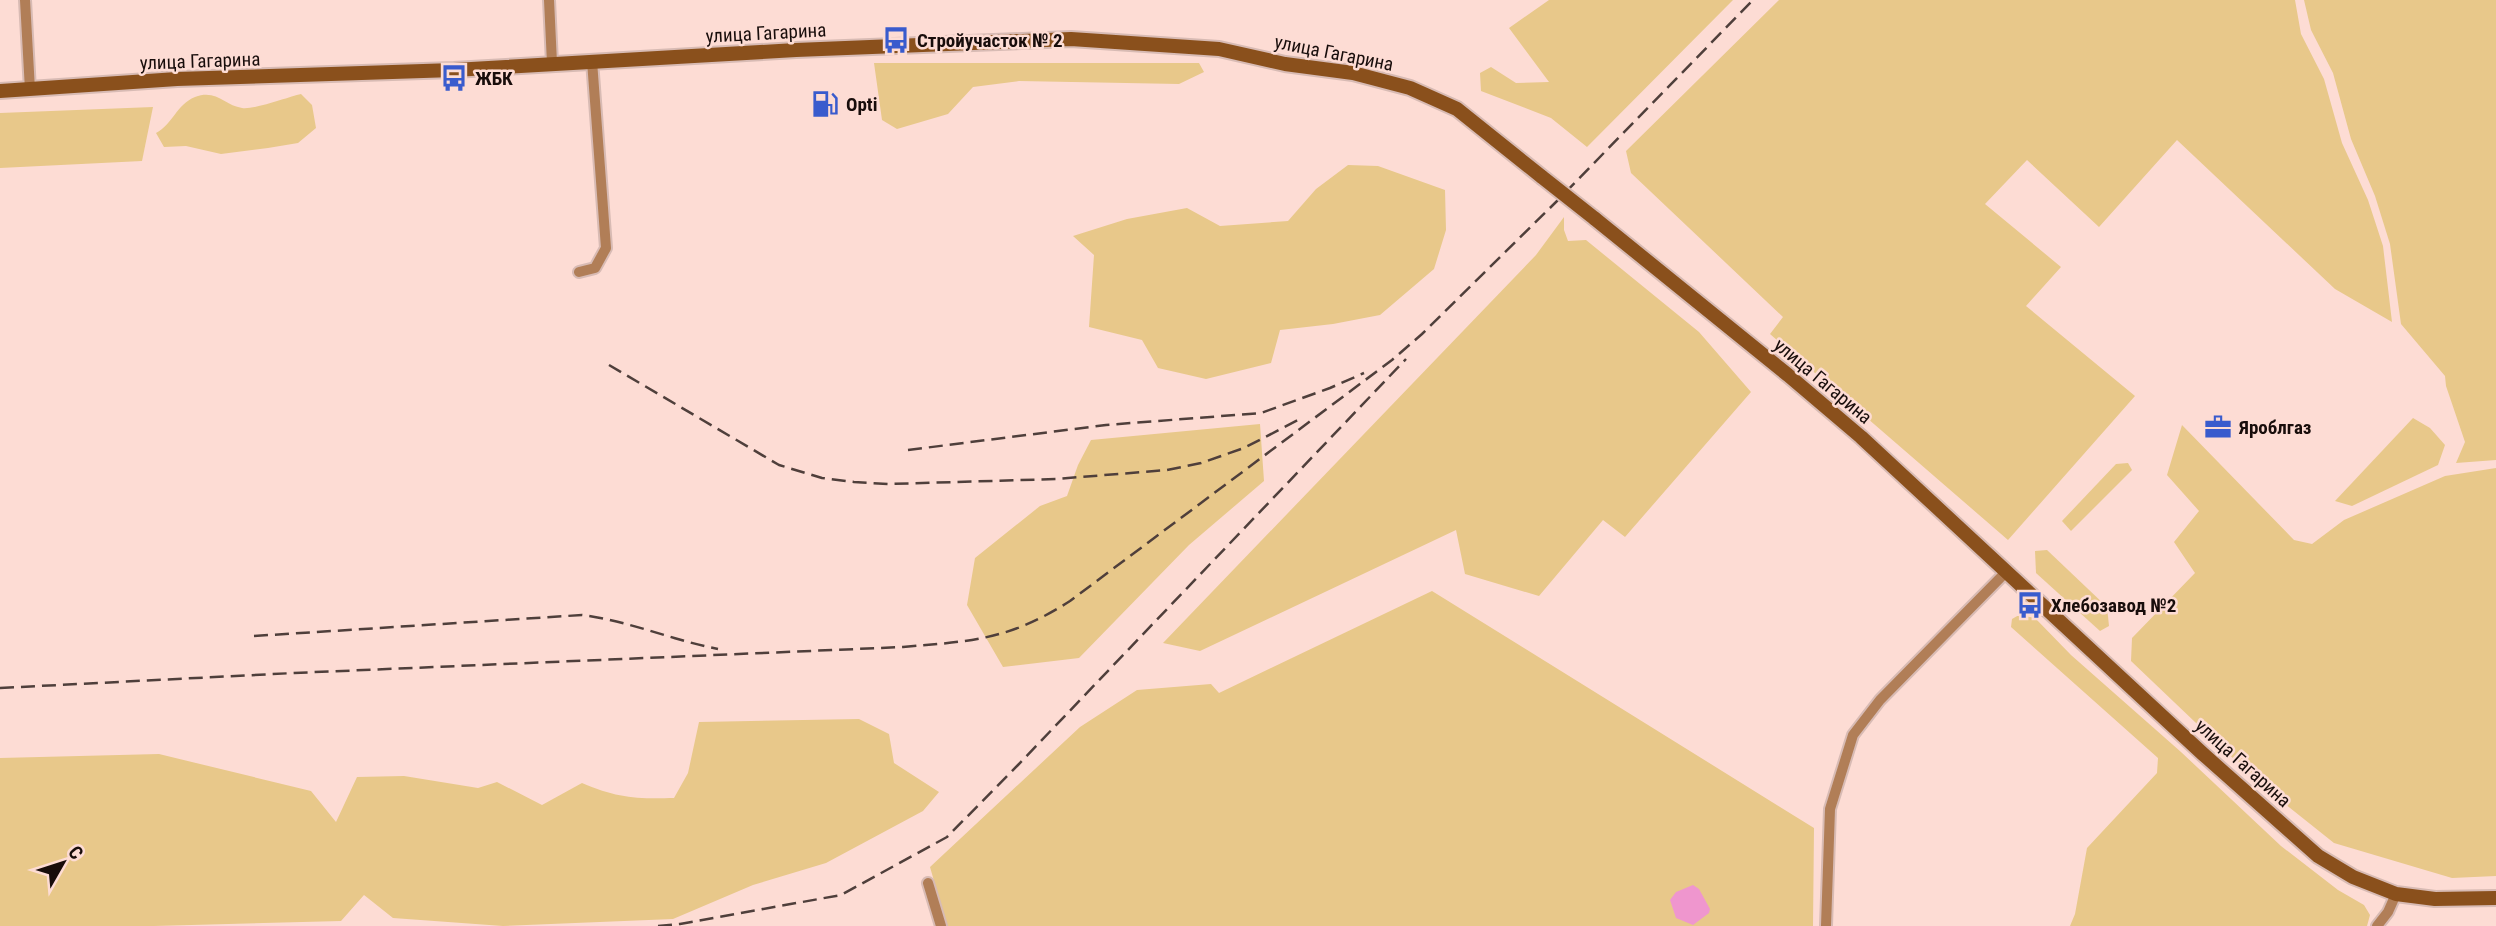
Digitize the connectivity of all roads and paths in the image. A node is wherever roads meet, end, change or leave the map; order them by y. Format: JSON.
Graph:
{"nodes":[{"id":1,"x":25,"y":0,"type":"edge"},
{"id":2,"x":549,"y":0,"type":"edge"},
{"id":3,"x":592,"y":61,"type":"junction"},
{"id":4,"x":552,"y":63,"type":"junction"},
{"id":5,"x":30,"y":90,"type":"junction"},
{"id":6,"x":0,"y":91,"type":"edge"},
{"id":7,"x":579,"y":272,"type":"dead end"},
{"id":8,"x":2007,"y":571,"type":"junction"},
{"id":9,"x":928,"y":883,"type":"dead end"},
{"id":10,"x":2396,"y":894,"type":"junction"},
{"id":11,"x":2496,"y":898,"type":"edge"},
{"id":12,"x":941,"y":926,"type":"edge"},
{"id":13,"x":1826,"y":926,"type":"edge"},
{"id":14,"x":2377,"y":926,"type":"edge"}],
"edges":[{"from":1,"to":5,"type":"street"},
{"from":2,"to":4,"type":"street"},
{"from":3,"to":4,"type":"main road","name":"улица Гагарина"},
{"from":3,"to":7,"type":"street"},
{"from":3,"to":8,"type":"main road","name":"улица Гагарина","bridge":true},
{"from":4,"to":5,"type":"main road","name":"улица Гагарина"},
{"from":5,"to":6,"type":"main road","name":"улица Гагарина"},
{"from":8,"to":10,"type":"main road","name":"улица Гагарина"},
{"from":8,"to":13,"type":"street"},
{"from":9,"to":12,"type":"street"},
{"from":10,"to":11,"type":"main road","name":"улица Гагарина"},
{"from":10,"to":14,"type":"street"}]}
